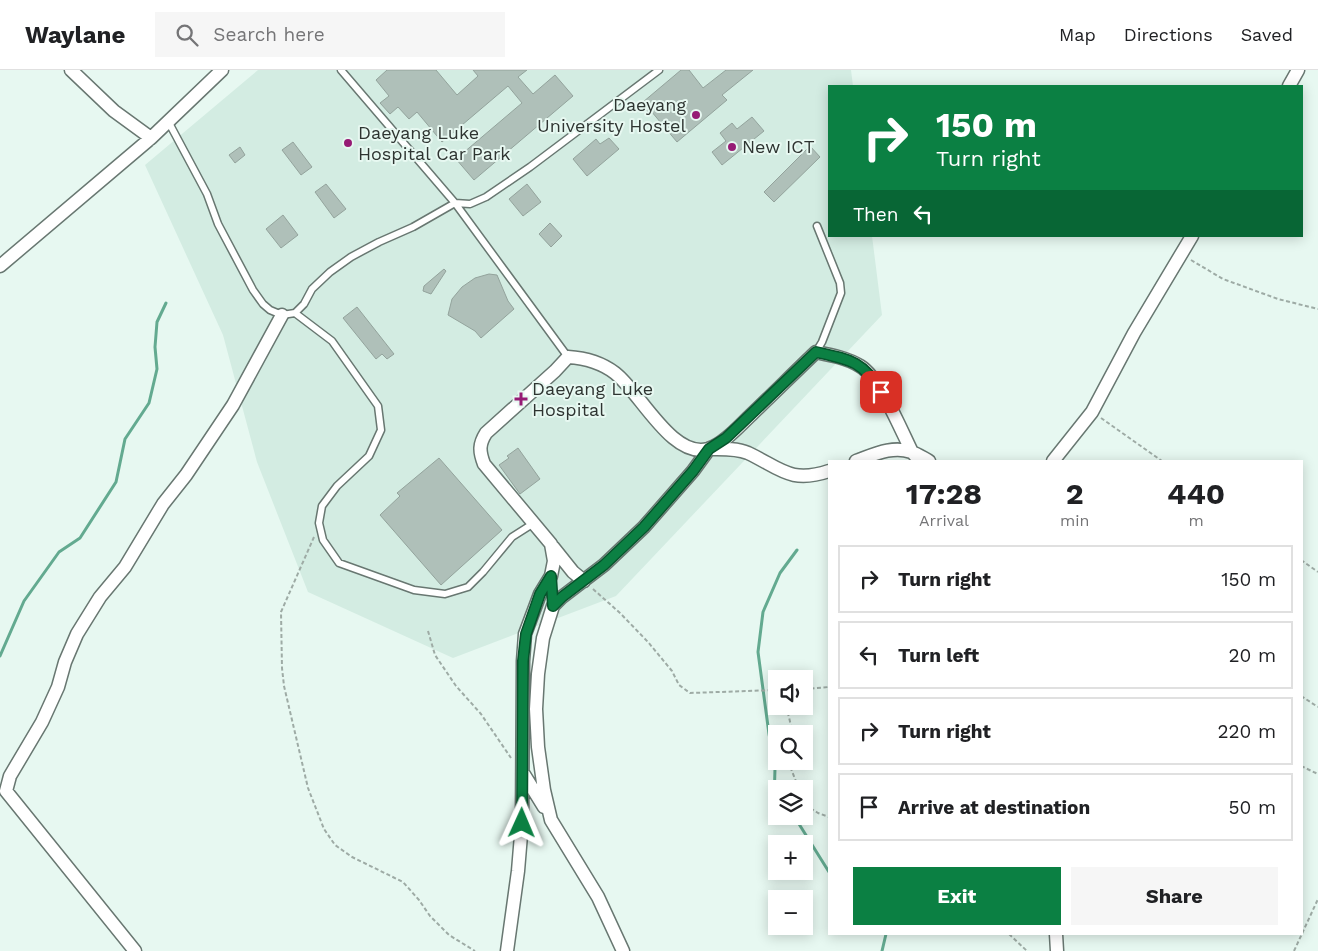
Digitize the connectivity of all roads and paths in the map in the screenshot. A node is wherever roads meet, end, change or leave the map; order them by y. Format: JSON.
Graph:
{"nodes":[{"id":1,"x":71,"y":70,"type":"edge"},
{"id":2,"x":222,"y":70,"type":"edge"},
{"id":3,"x":341,"y":70,"type":"edge"},
{"id":4,"x":659,"y":70,"type":"edge"},
{"id":5,"x":1298,"y":70,"type":"edge"},
{"id":6,"x":1290,"y":85,"type":"edge"},
{"id":7,"x":168,"y":121,"type":"junction"},
{"id":8,"x":151,"y":138,"type":"junction"},
{"id":9,"x":455,"y":203,"type":"junction"},
{"id":10,"x":817,"y":226,"type":"dead end"},
{"id":11,"x":1191,"y":237,"type":"edge"},
{"id":12,"x":1181,"y":253,"type":"junction"},
{"id":13,"x":0,"y":266,"type":"edge"},
{"id":14,"x":1318,"y":308,"type":"edge"},
{"id":15,"x":295,"y":313,"type":"junction"},
{"id":16,"x":282,"y":315,"type":"junction"},
{"id":17,"x":816,"y":352,"type":"junction"},
{"id":18,"x":568,"y":357,"type":"junction"},
{"id":19,"x":1092,"y":412,"type":"junction"},
{"id":20,"x":709,"y":449,"type":"junction"},
{"id":21,"x":916,"y":457,"type":"edge"},
{"id":22,"x":859,"y":460,"type":"edge"},
{"id":23,"x":1054,"y":460,"type":"edge"},
{"id":24,"x":1161,"y":460,"type":"edge"},
{"id":25,"x":828,"y":471,"type":"edge"},
{"id":26,"x":320,"y":523,"type":"junction"},
{"id":27,"x":534,"y":523,"type":"junction"},
{"id":28,"x":550,"y":544,"type":"junction"},
{"id":29,"x":1303,"y":561,"type":"edge"},
{"id":30,"x":1318,"y":572,"type":"edge"},
{"id":31,"x":551,"y":576,"type":"junction"},
{"id":32,"x":584,"y":581,"type":"junction"},
{"id":33,"x":553,"y":606,"type":"junction"},
{"id":34,"x":428,"y":631,"type":"dead end"},
{"id":35,"x":828,"y":687,"type":"edge"},
{"id":36,"x":813,"y":688,"type":"edge"},
{"id":37,"x":768,"y":690,"type":"edge"},
{"id":38,"x":1303,"y":697,"type":"edge"},
{"id":39,"x":1318,"y":707,"type":"edge"},
{"id":40,"x":1303,"y":767,"type":"edge"},
{"id":41,"x":523,"y":772,"type":"junction"},
{"id":42,"x":1318,"y":774,"type":"edge"},
{"id":43,"x":813,"y":810,"type":"edge"},
{"id":44,"x":828,"y":817,"type":"edge"},
{"id":45,"x":551,"y":820,"type":"junction"},
{"id":46,"x":1318,"y":899,"type":"edge"},
{"id":47,"x":1303,"y":932,"type":"edge"},
{"id":48,"x":1010,"y":935,"type":"edge"},
{"id":49,"x":1056,"y":935,"type":"edge"},
{"id":50,"x":1301,"y":935,"type":"edge"},
{"id":51,"x":135,"y":951,"type":"edge"},
{"id":52,"x":475,"y":951,"type":"edge"},
{"id":53,"x":507,"y":951,"type":"edge"},
{"id":54,"x":623,"y":951,"type":"edge"},
{"id":55,"x":1027,"y":951,"type":"edge"},
{"id":56,"x":1057,"y":951,"type":"edge"},
{"id":57,"x":1294,"y":951,"type":"edge"}],
"edges":[{"from":1,"to":8,"type":"street"},
{"from":2,"to":7,"type":"street"},
{"from":3,"to":9,"type":"lane"},
{"from":4,"to":9,"type":"lane"},
{"from":5,"to":6,"type":"street"},
{"from":7,"to":8,"type":"street"},
{"from":7,"to":16,"type":"lane"},
{"from":8,"to":13,"type":"street"},
{"from":9,"to":15,"type":"lane"},
{"from":9,"to":18,"type":"lane"},
{"from":10,"to":17,"type":"lane"},
{"from":11,"to":12,"type":"street"},
{"from":12,"to":14,"type":"path"},
{"from":12,"to":19,"type":"street"},
{"from":15,"to":16,"type":"lane"},
{"from":15,"to":26,"type":"lane"},
{"from":16,"to":51,"type":"street"},
{"from":17,"to":20,"type":"street"},
{"from":17,"to":21,"type":"street"},
{"from":18,"to":20,"type":"street"},
{"from":18,"to":27,"type":"street"},
{"from":19,"to":23,"type":"street"},
{"from":19,"to":24,"type":"path"},
{"from":20,"to":25,"type":"street"},
{"from":20,"to":32,"type":"street"},
{"from":21,"to":22,"type":"street"},
{"from":26,"to":27,"type":"lane"},
{"from":26,"to":52,"type":"path"},
{"from":27,"to":28,"type":"street"},
{"from":28,"to":31,"type":"street"},
{"from":28,"to":32,"type":"street"},
{"from":29,"to":30,"type":"path"},
{"from":31,"to":33,"type":"street"},
{"from":31,"to":41,"type":"street"},
{"from":32,"to":33,"type":"street"},
{"from":32,"to":37,"type":"path"},
{"from":33,"to":45,"type":"street"},
{"from":34,"to":41,"type":"path"},
{"from":35,"to":36,"type":"path"},
{"from":38,"to":39,"type":"path"},
{"from":40,"to":42,"type":"path"},
{"from":41,"to":45,"type":"street"},
{"from":41,"to":53,"type":"street"},
{"from":43,"to":44,"type":"path"},
{"from":45,"to":54,"type":"street"},
{"from":46,"to":47,"type":"path"},
{"from":48,"to":55,"type":"path"},
{"from":49,"to":56,"type":"street"},
{"from":50,"to":57,"type":"path"}]}
